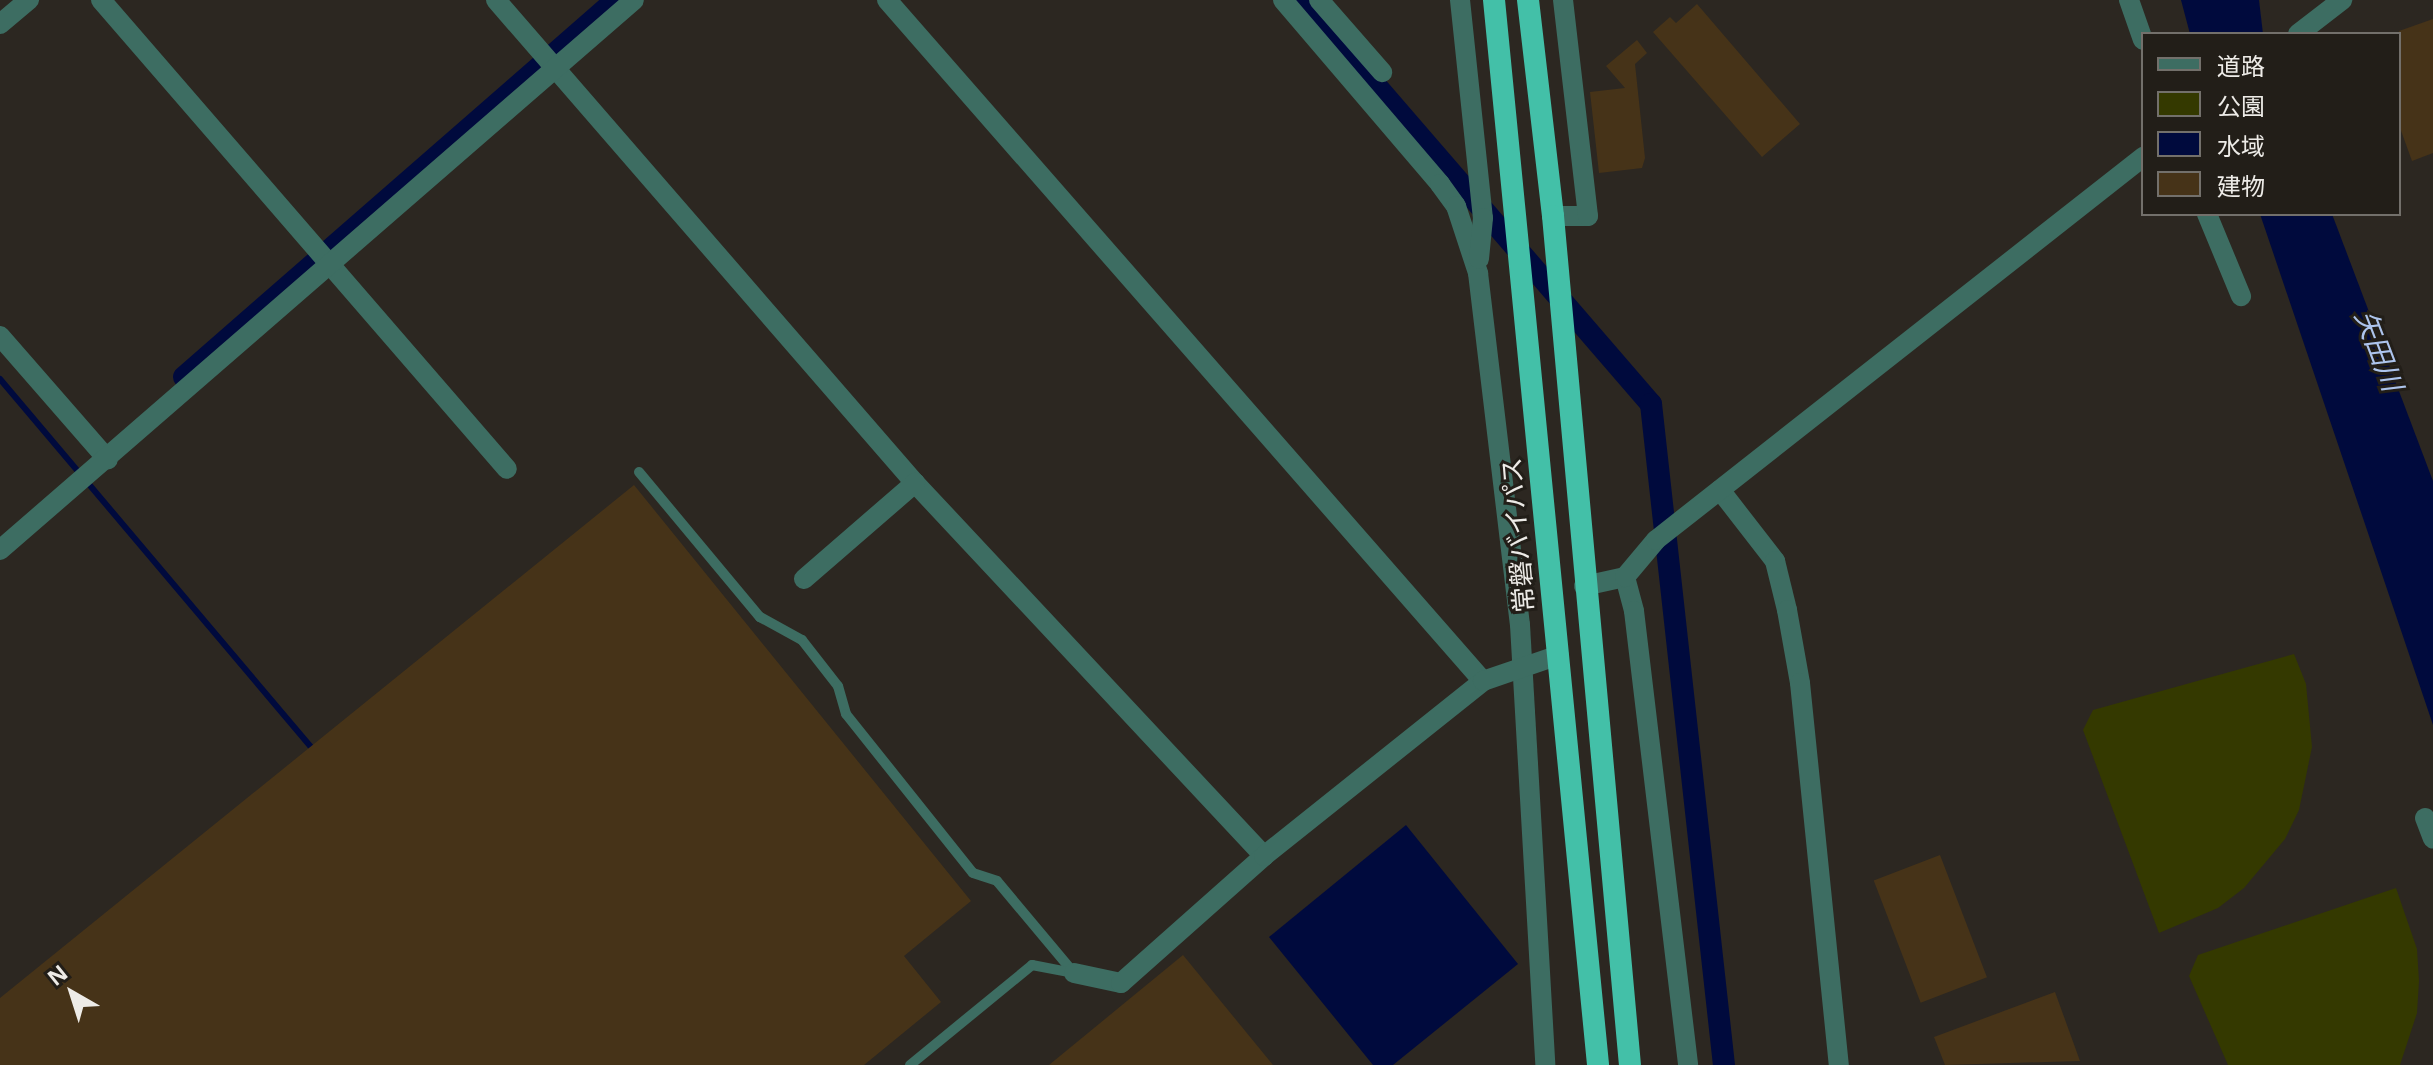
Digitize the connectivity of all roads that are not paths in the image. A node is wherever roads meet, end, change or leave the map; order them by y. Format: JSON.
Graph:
{"nodes":[{"id":1,"x":29,"y":0,"type":"edge"},
{"id":2,"x":101,"y":0,"type":"edge"},
{"id":3,"x":496,"y":0,"type":"edge"},
{"id":4,"x":634,"y":0,"type":"edge"},
{"id":5,"x":887,"y":0,"type":"edge"},
{"id":6,"x":1283,"y":0,"type":"edge"},
{"id":7,"x":1319,"y":0,"type":"edge"},
{"id":8,"x":1460,"y":0,"type":"edge"},
{"id":9,"x":1494,"y":0,"type":"edge"},
{"id":10,"x":1528,"y":0,"type":"edge"},
{"id":11,"x":1563,"y":0,"type":"edge"},
{"id":12,"x":2129,"y":0,"type":"edge"},
{"id":13,"x":2342,"y":0,"type":"edge"},
{"id":14,"x":0,"y":24,"type":"edge"},
{"id":15,"x":2301,"y":32,"type":"edge"},
{"id":16,"x":2141,"y":34,"type":"edge"},
{"id":17,"x":556,"y":69,"type":"junction"},
{"id":18,"x":1382,"y":72,"type":"dead end"},
{"id":19,"x":2141,"y":159,"type":"edge"},
{"id":20,"x":1553,"y":216,"type":"junction"},
{"id":21,"x":2208,"y":216,"type":"edge"},
{"id":22,"x":331,"y":265,"type":"junction"},
{"id":23,"x":1478,"y":273,"type":"junction"},
{"id":24,"x":2241,"y":296,"type":"dead end"},
{"id":25,"x":3,"y":346,"type":"edge"},
{"id":26,"x":108,"y":460,"type":"junction"},
{"id":27,"x":507,"y":469,"type":"dead end"},
{"id":28,"x":639,"y":472,"type":"dead end"},
{"id":29,"x":915,"y":483,"type":"junction"},
{"id":30,"x":1720,"y":490,"type":"junction"},
{"id":31,"x":0,"y":550,"type":"edge"},
{"id":32,"x":1625,"y":577,"type":"junction"},
{"id":33,"x":804,"y":579,"type":"dead end"},
{"id":34,"x":1584,"y":586,"type":"junction"},
{"id":35,"x":1559,"y":655,"type":"junction"},
{"id":36,"x":1520,"y":669,"type":"junction"},
{"id":37,"x":1483,"y":681,"type":"junction"},
{"id":38,"x":2425,"y":818,"type":"dead end"},
{"id":39,"x":2433,"y":839,"type":"edge"},
{"id":40,"x":1264,"y":856,"type":"junction"},
{"id":41,"x":1074,"y":973,"type":"junction"},
{"id":42,"x":910,"y":1065,"type":"edge"},
{"id":43,"x":1545,"y":1065,"type":"edge"},
{"id":44,"x":1598,"y":1065,"type":"edge"},
{"id":45,"x":1630,"y":1065,"type":"edge"},
{"id":46,"x":1688,"y":1065,"type":"edge"},
{"id":47,"x":1839,"y":1065,"type":"edge"}],
"edges":[{"from":1,"to":14,"type":"street"},
{"from":2,"to":22,"type":"street"},
{"from":3,"to":17,"type":"street"},
{"from":4,"to":17,"type":"street"},
{"from":5,"to":37,"type":"street"},
{"from":6,"to":23,"type":"street"},
{"from":7,"to":18,"type":"street"},
{"from":8,"to":23,"type":"street"},
{"from":9,"to":35,"type":"highway","name":"常磐バイパス"},
{"from":10,"to":20,"type":"highway"},
{"from":11,"to":20,"type":"street"},
{"from":12,"to":16,"type":"street"},
{"from":13,"to":15,"type":"street"},
{"from":17,"to":22,"type":"street"},
{"from":17,"to":29,"type":"street"},
{"from":19,"to":30,"type":"street"},
{"from":20,"to":34,"type":"highway"},
{"from":21,"to":24,"type":"street"},
{"from":22,"to":26,"type":"street"},
{"from":22,"to":27,"type":"street"},
{"from":23,"to":36,"type":"street"},
{"from":25,"to":26,"type":"street"},
{"from":26,"to":31,"type":"street"},
{"from":28,"to":41,"type":"lane"},
{"from":29,"to":33,"type":"street"},
{"from":29,"to":40,"type":"street"},
{"from":30,"to":32,"type":"street"},
{"from":30,"to":47,"type":"street"},
{"from":32,"to":34,"type":"street"},
{"from":32,"to":46,"type":"street"},
{"from":34,"to":45,"type":"highway"},
{"from":35,"to":36,"type":"street"},
{"from":35,"to":44,"type":"highway","name":"常磐バイパス"},
{"from":36,"to":37,"type":"street"},
{"from":36,"to":43,"type":"street"},
{"from":37,"to":40,"type":"street"},
{"from":38,"to":39,"type":"street"},
{"from":40,"to":41,"type":"street"},
{"from":41,"to":42,"type":"lane"}]}
